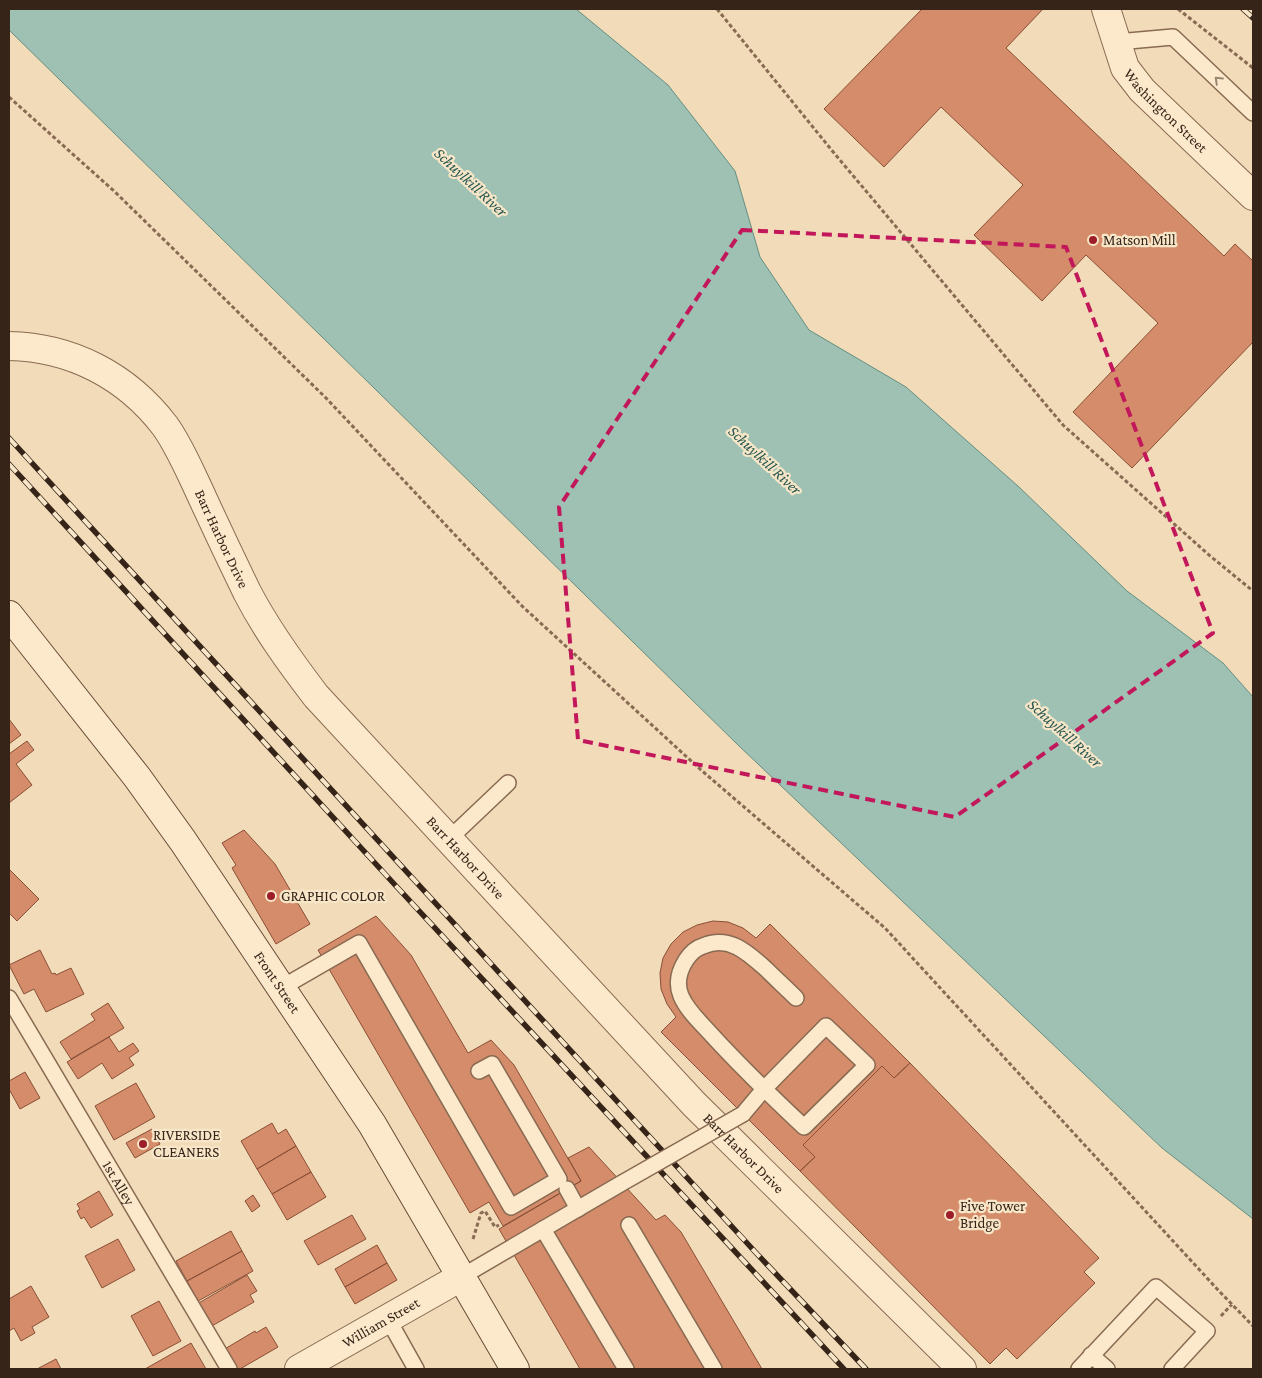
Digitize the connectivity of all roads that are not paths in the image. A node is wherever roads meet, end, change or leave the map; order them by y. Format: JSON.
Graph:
{"nodes":[{"id":1,"x":1106,"y":9,"type":"edge"},
{"id":2,"x":1117,"y":42,"type":"junction"},
{"id":3,"x":1253,"y":113,"type":"edge"},
{"id":4,"x":1253,"y":196,"type":"edge"},
{"id":5,"x":9,"y":346,"type":"edge"},
{"id":6,"x":9,"y":615,"type":"edge"},
{"id":7,"x":508,"y":783,"type":"dead end"},
{"id":8,"x":449,"y":838,"type":"junction"},
{"id":9,"x":281,"y":988,"type":"junction"},
{"id":10,"x":9,"y":998,"type":"edge"},
{"id":11,"x":796,"y":998,"type":"dead end"},
{"id":12,"x":478,"y":1072,"type":"dead end"},
{"id":13,"x":764,"y":1089,"type":"junction"},
{"id":14,"x":567,"y":1189,"type":"dead end"},
{"id":15,"x":578,"y":1209,"type":"junction"},
{"id":16,"x":628,"y":1225,"type":"dead end"},
{"id":17,"x":543,"y":1229,"type":"junction"},
{"id":18,"x":461,"y":1277,"type":"junction"},
{"id":19,"x":388,"y":1320,"type":"junction"},
{"id":20,"x":1091,"y":1356,"type":"junction"},
{"id":21,"x":305,"y":1368,"type":"edge"},
{"id":22,"x":229,"y":1369,"type":"edge"},
{"id":23,"x":416,"y":1369,"type":"edge"},
{"id":24,"x":515,"y":1369,"type":"edge"},
{"id":25,"x":626,"y":1369,"type":"edge"},
{"id":26,"x":714,"y":1369,"type":"edge"},
{"id":27,"x":962,"y":1369,"type":"edge"},
{"id":28,"x":1079,"y":1369,"type":"edge"},
{"id":29,"x":1106,"y":1369,"type":"edge"},
{"id":30,"x":1172,"y":1369,"type":"edge"}],
"edges":[{"from":1,"to":2,"type":"street","name":"Washington Street"},
{"from":3,"to":2,"type":"lane","one_way":true},
{"from":2,"to":4,"type":"street","name":"Washington Street"},
{"from":5,"to":8,"type":"street","name":"Barr Harbor Drive"},
{"from":6,"to":9,"type":"street","name":"Front Street"},
{"from":7,"to":8,"type":"lane"},
{"from":8,"to":27,"type":"street","name":"Barr Harbor Drive"},
{"from":9,"to":12,"type":"lane"},
{"from":9,"to":18,"type":"street","name":"Front Street"},
{"from":10,"to":22,"type":"lane","name":"1st Alley"},
{"from":11,"to":13,"type":"lane"},
{"from":13,"to":13,"type":"lane"},
{"from":13,"to":15,"type":"lane","bridge":true},
{"from":14,"to":15,"type":"lane"},
{"from":15,"to":17,"type":"lane"},
{"from":16,"to":26,"type":"lane"},
{"from":17,"to":18,"type":"lane"},
{"from":17,"to":25,"type":"lane"},
{"from":18,"to":19,"type":"street","name":"William Street"},
{"from":18,"to":24,"type":"street","name":"Front Street"},
{"from":19,"to":21,"type":"street","name":"William Street"},
{"from":19,"to":23,"type":"lane"},
{"from":20,"to":28,"type":"lane"},
{"from":20,"to":29,"type":"lane"},
{"from":20,"to":30,"type":"lane"}]}
